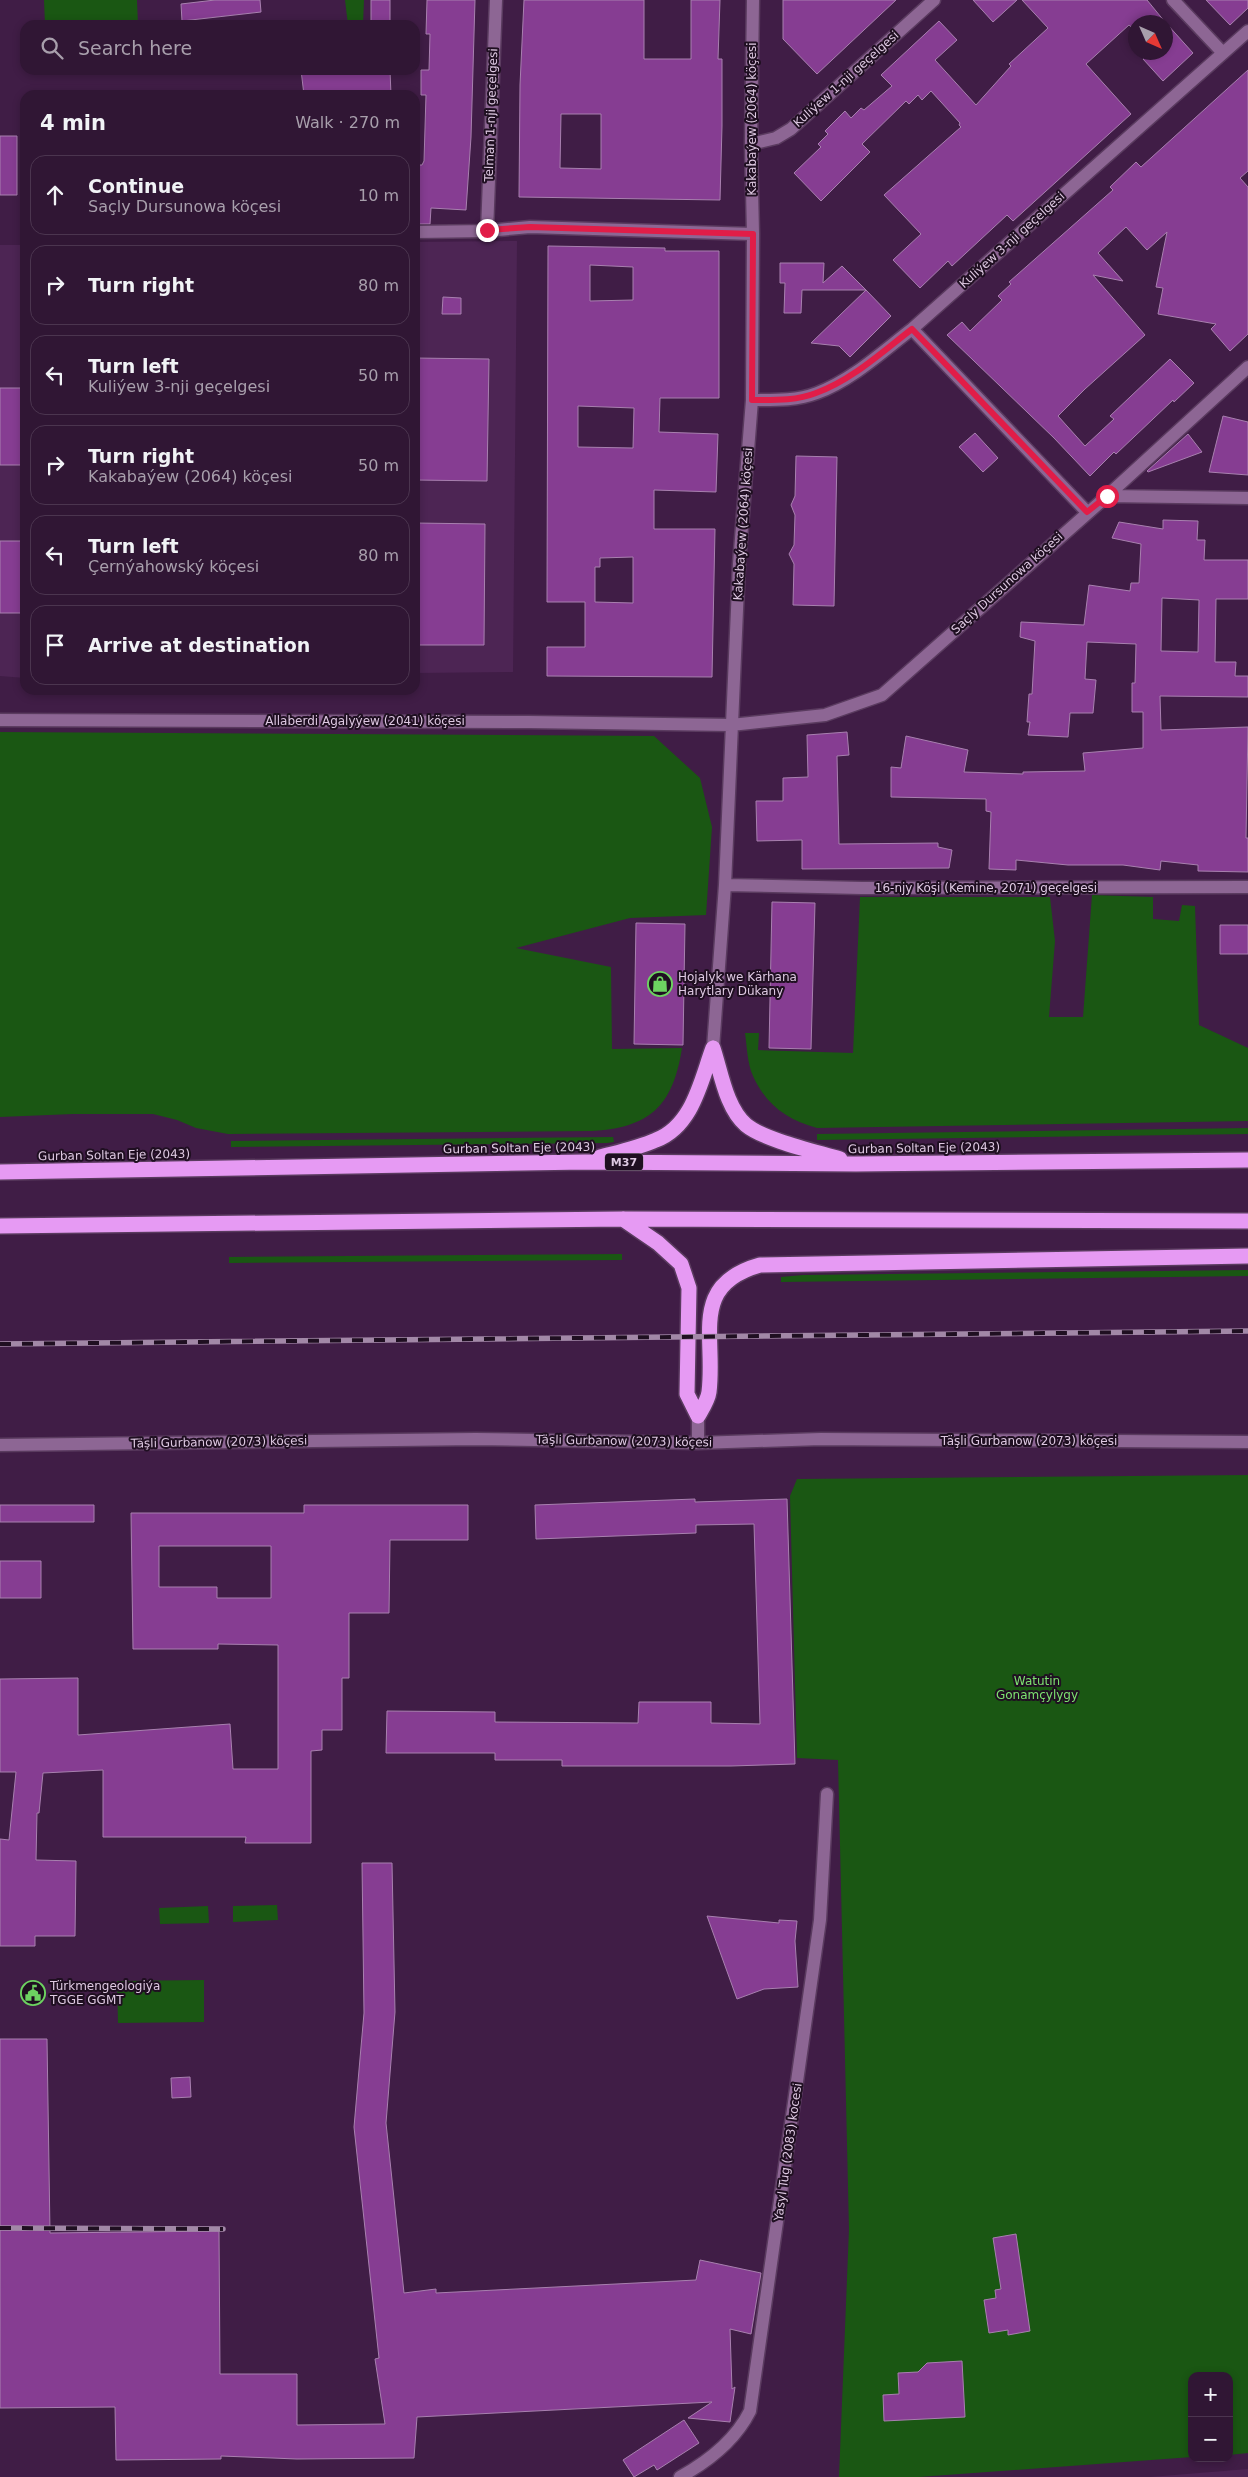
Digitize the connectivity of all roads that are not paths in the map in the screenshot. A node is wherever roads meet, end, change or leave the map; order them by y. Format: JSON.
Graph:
{"nodes":[{"id":1,"x":496,"y":0,"type":"edge"},
{"id":2,"x":753,"y":0,"type":"edge"},
{"id":3,"x":934,"y":0,"type":"edge"},
{"id":4,"x":1173,"y":0,"type":"edge"},
{"id":5,"x":1248,"y":32,"type":"edge"},
{"id":6,"x":1223,"y":53,"type":"junction"},
{"id":7,"x":751,"y":144,"type":"junction"},
{"id":8,"x":487,"y":230,"type":"junction"},
{"id":9,"x":420,"y":232,"type":"edge"},
{"id":10,"x":753,"y":234,"type":"junction"},
{"id":11,"x":912,"y":329,"type":"junction"},
{"id":12,"x":1248,"y":367,"type":"edge"},
{"id":13,"x":752,"y":400,"type":"junction"},
{"id":14,"x":1107,"y":496,"type":"junction"},
{"id":15,"x":1248,"y":498,"type":"edge"},
{"id":16,"x":1087,"y":512,"type":"junction"},
{"id":17,"x":0,"y":720,"type":"edge"},
{"id":18,"x":730,"y":725,"type":"junction"},
{"id":19,"x":725,"y":886,"type":"junction"},
{"id":20,"x":1248,"y":887,"type":"edge"},
{"id":21,"x":713,"y":1048,"type":"junction"},
{"id":22,"x":1248,"y":1160,"type":"edge"},
{"id":23,"x":586,"y":1162,"type":"junction"},
{"id":24,"x":856,"y":1164,"type":"junction"},
{"id":25,"x":0,"y":1172,"type":"edge"},
{"id":26,"x":623,"y":1219,"type":"junction"},
{"id":27,"x":1248,"y":1221,"type":"edge"},
{"id":28,"x":0,"y":1226,"type":"edge"},
{"id":29,"x":1248,"y":1256,"type":"edge"},
{"id":30,"x":698,"y":1416,"type":"junction"},
{"id":31,"x":1248,"y":1442,"type":"edge"},
{"id":32,"x":698,"y":1443,"type":"junction"},
{"id":33,"x":0,"y":1445,"type":"edge"},
{"id":34,"x":827,"y":1794,"type":"dead end"},
{"id":35,"x":680,"y":2477,"type":"edge"}],
"edges":[{"from":1,"to":8,"type":"street","name":"Telman 1-nji geçelgesi"},
{"from":2,"to":7,"type":"street","name":"Kakabaýew (2064) köçesi"},
{"from":3,"to":7,"type":"street","name":"Kuliýew 1-nji geçelgesi"},
{"from":4,"to":6,"type":"street"},
{"from":5,"to":6,"type":"street","name":"Kuliýew 3-nji geçelgesi"},
{"from":6,"to":11,"type":"street","name":"Kuliýew 3-nji geçelgesi"},
{"from":7,"to":10,"type":"street","name":"Kakabaýew (2064) köçesi"},
{"from":8,"to":9,"type":"street"},
{"from":8,"to":10,"type":"street"},
{"from":10,"to":13,"type":"street","name":"Kakabaýew (2064) köçesi"},
{"from":11,"to":13,"type":"street","name":"Kuliýew 3-nji geçelgesi"},
{"from":11,"to":16,"type":"street"},
{"from":12,"to":14,"type":"street","name":"Saçly Dursunowa köçesi"},
{"from":13,"to":18,"type":"street","name":"Kakabaýew (2064) köçesi"},
{"from":14,"to":15,"type":"street"},
{"from":14,"to":16,"type":"street","name":"Saçly Dursunowa köçesi"},
{"from":16,"to":18,"type":"street","name":"Saçly Dursunowa köçesi"},
{"from":17,"to":18,"type":"street","name":"Allaberdi Agalyýew (2041) köçesi"},
{"from":18,"to":19,"type":"street","name":"Kakabaýew (2064) köçesi"},
{"from":19,"to":20,"type":"street","name":"16-njy Köşi (Kemine, 2071) geçelgesi"},
{"from":19,"to":21,"type":"street","name":"Kakabaýew (2064) köçesi"},
{"from":21,"to":23,"type":"highway"},
{"from":21,"to":24,"type":"highway"},
{"from":22,"to":24,"type":"highway","name":"Gurban Soltan Eje (2043)","number":"M37"},
{"from":23,"to":24,"type":"highway","name":"Gurban Soltan Eje (2043)","number":"M37"},
{"from":23,"to":25,"type":"highway","name":"Gurban Soltan Eje (2043)","number":"M37"},
{"from":26,"to":27,"type":"highway"},
{"from":26,"to":28,"type":"highway"},
{"from":26,"to":30,"type":"highway"},
{"from":29,"to":30,"type":"highway"},
{"from":30,"to":32,"type":"street"},
{"from":31,"to":32,"type":"street","name":"Täşli Gurbanow (2073) köçesi"},
{"from":32,"to":33,"type":"street","name":"Täşli Gurbanow (2073) köçesi"},
{"from":34,"to":35,"type":"street","name":"Yasyl Tug (2083) kocesi"}]}
